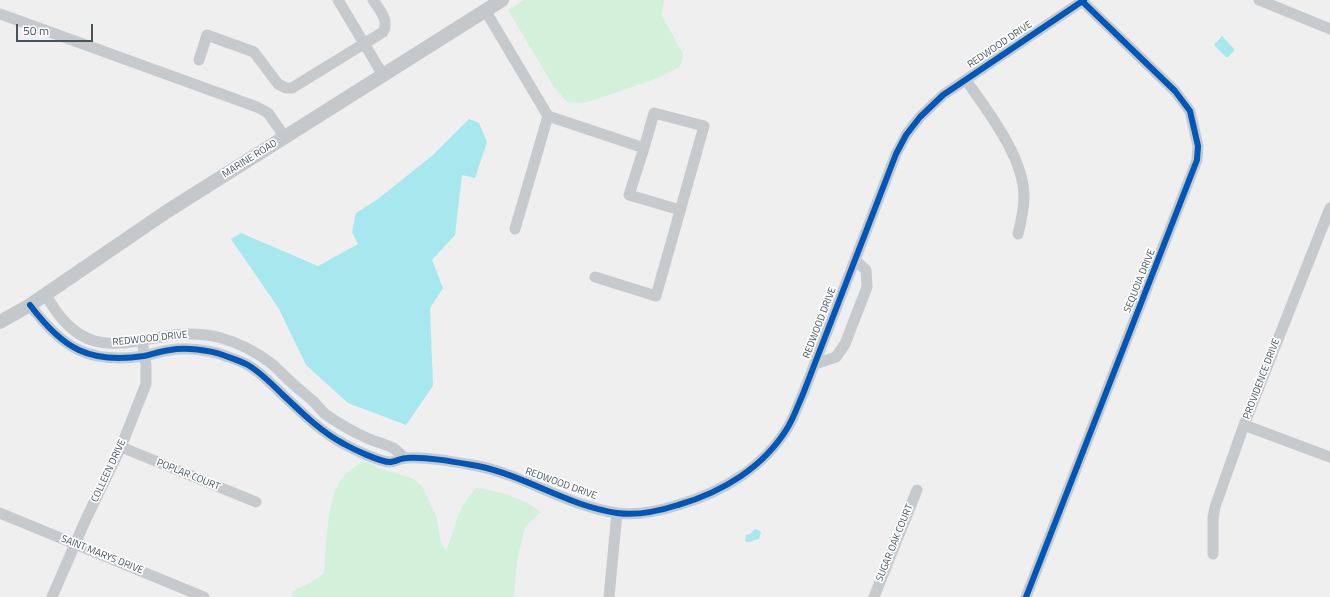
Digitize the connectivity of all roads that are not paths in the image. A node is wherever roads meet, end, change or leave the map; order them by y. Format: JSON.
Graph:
{"nodes":[{"id":1,"x":338,"y":0,"type":"edge"},
{"id":2,"x":373,"y":0,"type":"edge"},
{"id":3,"x":502,"y":0,"type":"edge"},
{"id":4,"x":1259,"y":0,"type":"edge"},
{"id":5,"x":1084,"y":1,"type":"edge"},
{"id":6,"x":485,"y":10,"type":"junction"},
{"id":7,"x":0,"y":14,"type":"edge"},
{"id":8,"x":1330,"y":29,"type":"edge"},
{"id":9,"x":364,"y":44,"type":"junction"},
{"id":10,"x":199,"y":60,"type":"dead end"},
{"id":11,"x":383,"y":75,"type":"junction"},
{"id":12,"x":966,"y":80,"type":"junction"},
{"id":13,"x":548,"y":116,"type":"junction"},
{"id":14,"x":285,"y":137,"type":"junction"},
{"id":15,"x":644,"y":148,"type":"junction"},
{"id":16,"x":1330,"y":208,"type":"edge"},
{"id":17,"x":680,"y":210,"type":"junction"},
{"id":18,"x":515,"y":229,"type":"dead end"},
{"id":19,"x":1018,"y":234,"type":"dead end"},
{"id":20,"x":855,"y":260,"type":"junction"},
{"id":21,"x":595,"y":277,"type":"dead end"},
{"id":22,"x":46,"y":295,"type":"junction"},
{"id":23,"x":30,"y":305,"type":"junction"},
{"id":24,"x":0,"y":322,"type":"edge"},
{"id":25,"x":142,"y":340,"type":"junction"},
{"id":26,"x":144,"y":356,"type":"junction"},
{"id":27,"x":815,"y":364,"type":"junction"},
{"id":28,"x":1244,"y":425,"type":"junction"},
{"id":29,"x":121,"y":447,"type":"junction"},
{"id":30,"x":1330,"y":457,"type":"edge"},
{"id":31,"x":404,"y":458,"type":"junction"},
{"id":32,"x":917,"y":490,"type":"dead end"},
{"id":33,"x":256,"y":502,"type":"dead end"},
{"id":34,"x":0,"y":513,"type":"edge"},
{"id":35,"x":617,"y":513,"type":"junction"},
{"id":36,"x":76,"y":544,"type":"junction"},
{"id":37,"x":1213,"y":554,"type":"dead end"},
{"id":38,"x":52,"y":597,"type":"edge"},
{"id":39,"x":204,"y":597,"type":"edge"},
{"id":40,"x":609,"y":597,"type":"edge"},
{"id":41,"x":874,"y":597,"type":"edge"},
{"id":42,"x":1026,"y":597,"type":"edge"}],
"edges":[{"from":1,"to":9,"type":"street"},
{"from":2,"to":9,"type":"street"},
{"from":3,"to":6,"type":"main road","name":"MARINE ROAD"},
{"from":4,"to":8,"type":"street"},
{"from":5,"to":12,"type":"street","name":"REDWOOD DRIVE"},
{"from":5,"to":42,"type":"street","name":"SEQUOIA DRIVE"},
{"from":6,"to":11,"type":"main road","name":"MARINE ROAD"},
{"from":6,"to":13,"type":"street"},
{"from":7,"to":14,"type":"street"},
{"from":9,"to":10,"type":"street"},
{"from":9,"to":11,"type":"street"},
{"from":11,"to":14,"type":"main road","name":"MARINE ROAD"},
{"from":12,"to":19,"type":"street"},
{"from":12,"to":20,"type":"street","name":"REDWOOD DRIVE"},
{"from":13,"to":15,"type":"street"},
{"from":13,"to":18,"type":"street"},
{"from":14,"to":22,"type":"main road","name":"MARINE ROAD"},
{"from":15,"to":17,"type":"street"},
{"from":15,"to":17,"type":"street"},
{"from":16,"to":28,"type":"street","name":"PROVIDENCE DRIVE"},
{"from":17,"to":21,"type":"street"},
{"from":20,"to":27,"type":"street","name":"REDWOOD DRIVE"},
{"from":20,"to":27,"type":"street"},
{"from":22,"to":23,"type":"main road","name":"MARINE ROAD"},
{"from":22,"to":25,"type":"street","name":"REDWOOD DRIVE"},
{"from":23,"to":24,"type":"main road","name":"MARINE ROAD"},
{"from":23,"to":26,"type":"street","name":"REDWOOD DRIVE"},
{"from":25,"to":26,"type":"street","name":"COLLEEN DRIVE"},
{"from":25,"to":31,"type":"street","name":"REDWOOD DRIVE"},
{"from":26,"to":29,"type":"street","name":"COLLEEN DRIVE"},
{"from":26,"to":31,"type":"street","name":"REDWOOD DRIVE"},
{"from":27,"to":35,"type":"street","name":"REDWOOD DRIVE"},
{"from":28,"to":30,"type":"street"},
{"from":28,"to":37,"type":"street","name":"PROVIDENCE DRIVE"},
{"from":29,"to":33,"type":"street","name":"POPLAR COURT"},
{"from":29,"to":36,"type":"street","name":"COLLEEN DRIVE"},
{"from":31,"to":35,"type":"street","name":"REDWOOD DRIVE"},
{"from":32,"to":41,"type":"street","name":"SUGAR OAK COURT"},
{"from":34,"to":36,"type":"street","name":"SAINT MARYS DRIVE"},
{"from":35,"to":40,"type":"street"},
{"from":36,"to":38,"type":"street","name":"COLLEEN DRIVE"},
{"from":36,"to":39,"type":"street","name":"SAINT MARYS DRIVE"}]}
